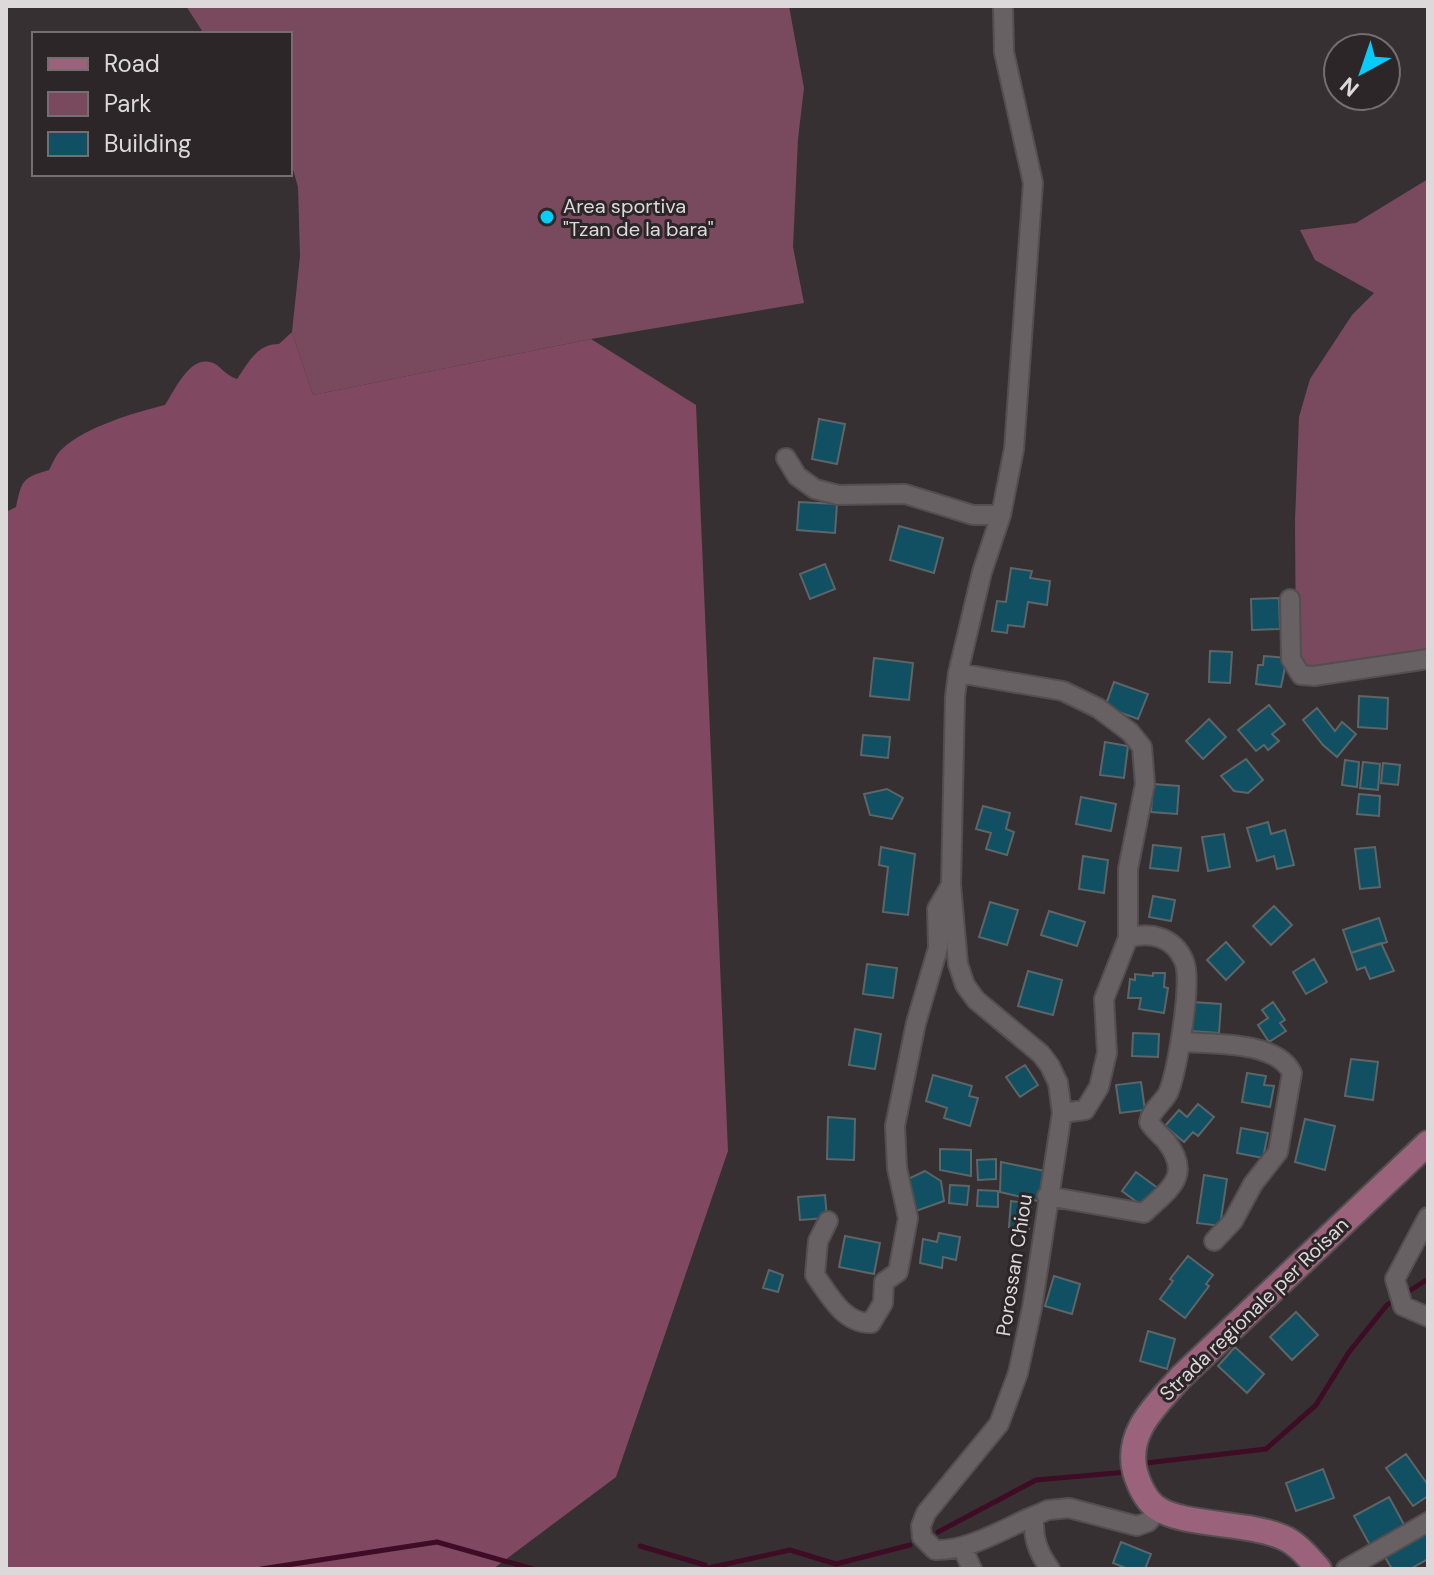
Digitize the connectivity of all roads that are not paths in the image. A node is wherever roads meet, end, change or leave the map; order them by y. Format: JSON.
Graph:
{"nodes":[{"id":1,"x":1003,"y":6,"type":"edge"},
{"id":2,"x":786,"y":458,"type":"dead end"},
{"id":3,"x":1001,"y":515,"type":"junction"},
{"id":4,"x":1290,"y":599,"type":"dead end"},
{"id":5,"x":1428,"y":659,"type":"edge"},
{"id":6,"x":960,"y":666,"type":"junction"},
{"id":7,"x":951,"y":885,"type":"junction"},
{"id":8,"x":1128,"y":938,"type":"junction"},
{"id":9,"x":1182,"y":1042,"type":"junction"},
{"id":10,"x":1062,"y":1113,"type":"junction"},
{"id":11,"x":1428,"y":1143,"type":"edge"},
{"id":12,"x":1047,"y":1196,"type":"junction"},
{"id":13,"x":1428,"y":1217,"type":"edge"},
{"id":14,"x":828,"y":1221,"type":"dead end"},
{"id":15,"x":1214,"y":1241,"type":"dead end"},
{"id":16,"x":1428,"y":1317,"type":"edge"},
{"id":17,"x":1158,"y":1509,"type":"junction"},
{"id":18,"x":1034,"y":1516,"type":"junction"},
{"id":19,"x":1428,"y":1522,"type":"edge"},
{"id":20,"x":962,"y":1547,"type":"junction"},
{"id":21,"x":1374,"y":1553,"type":"junction"},
{"id":22,"x":972,"y":1569,"type":"edge"},
{"id":23,"x":1050,"y":1569,"type":"edge"},
{"id":24,"x":1319,"y":1569,"type":"edge"},
{"id":25,"x":1346,"y":1569,"type":"edge"},
{"id":26,"x":1385,"y":1569,"type":"edge"}],
"edges":[{"from":1,"to":3,"type":"street","name":"Porossan Chiou"},
{"from":2,"to":3,"type":"street"},
{"from":3,"to":6,"type":"street","name":"Porossan Chiou"},
{"from":4,"to":5,"type":"street"},
{"from":6,"to":7,"type":"street","name":"Porossan Chiou"},
{"from":6,"to":8,"type":"street"},
{"from":7,"to":10,"type":"street","name":"Porossan Chiou"},
{"from":7,"to":14,"type":"street","name":"Porossan Chiou"},
{"from":8,"to":9,"type":"street"},
{"from":8,"to":10,"type":"street"},
{"from":9,"to":12,"type":"street"},
{"from":9,"to":15,"type":"street"},
{"from":10,"to":12,"type":"street","name":"Porossan Chiou"},
{"from":11,"to":17,"type":"main road","name":"Strada regionale per Roisan"},
{"from":12,"to":20,"type":"street","name":"Porossan Chiou"},
{"from":13,"to":16,"type":"street"},
{"from":17,"to":18,"type":"street"},
{"from":17,"to":24,"type":"main road"},
{"from":18,"to":20,"type":"street"},
{"from":18,"to":23,"type":"street"},
{"from":19,"to":21,"type":"street"},
{"from":20,"to":22,"type":"street"},
{"from":21,"to":25,"type":"street"},
{"from":21,"to":26,"type":"street"}]}
